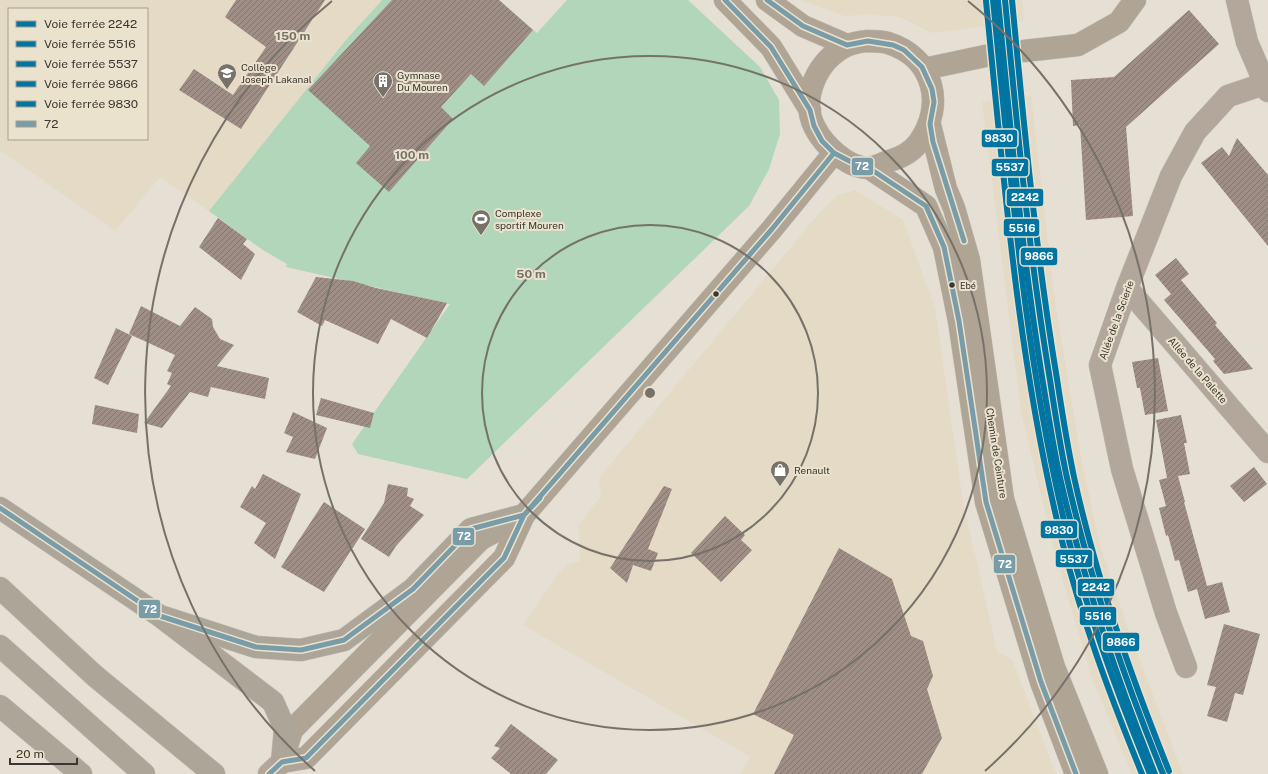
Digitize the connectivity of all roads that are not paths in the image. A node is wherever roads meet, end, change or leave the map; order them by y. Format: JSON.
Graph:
{"nodes":[{"id":1,"x":725,"y":0,"type":"edge"},
{"id":2,"x":767,"y":0,"type":"edge"},
{"id":3,"x":1135,"y":0,"type":"edge"},
{"id":4,"x":1237,"y":0,"type":"edge"},
{"id":5,"x":847,"y":45,"type":"junction"},
{"id":6,"x":1024,"y":51,"type":"tunnel mouth"},
{"id":7,"x":990,"y":55,"type":"tunnel mouth"},
{"id":8,"x":924,"y":69,"type":"junction"},
{"id":9,"x":1266,"y":87,"type":"edge"},
{"id":10,"x":810,"y":110,"type":"junction"},
{"id":11,"x":930,"y":125,"type":"junction"},
{"id":12,"x":834,"y":152,"type":"junction"},
{"id":13,"x":869,"y":168,"type":"junction"},
{"id":14,"x":1127,"y":288,"type":"junction"},
{"id":15,"x":1268,"y":452,"type":"edge"},
{"id":16,"x":0,"y":508,"type":"edge"},
{"id":17,"x":524,"y":515,"type":"junction"},
{"id":18,"x":0,"y":588,"type":"edge"},
{"id":19,"x":160,"y":616,"type":"junction"},
{"id":20,"x":0,"y":646,"type":"edge"},
{"id":21,"x":1186,"y":667,"type":"dead end"},
{"id":22,"x":0,"y":706,"type":"edge"},
{"id":23,"x":275,"y":768,"type":"edge"},
{"id":24,"x":81,"y":774,"type":"edge"},
{"id":25,"x":144,"y":774,"type":"edge"},
{"id":26,"x":214,"y":774,"type":"edge"},
{"id":27,"x":1076,"y":774,"type":"edge"},
{"id":28,"x":1097,"y":774,"type":"edge"}],
"edges":[{"from":1,"to":10,"type":"main road"},
{"from":2,"to":5,"type":"main road"},
{"from":3,"to":6,"type":"main road"},
{"from":4,"to":9,"type":"street"},
{"from":5,"to":8,"type":"main road"},
{"from":5,"to":10,"type":"main road"},
{"from":7,"to":8,"type":"main road"},
{"from":8,"to":11,"type":"main road"},
{"from":9,"to":14,"type":"street","name":"Allée de la Scierie"},
{"from":10,"to":12,"type":"main road"},
{"from":11,"to":13,"type":"main road"},
{"from":11,"to":28,"type":"main road","name":"Chemin de Ceinture"},
{"from":12,"to":13,"type":"main road"},
{"from":12,"to":17,"type":"main road"},
{"from":13,"to":27,"type":"main road","name":"Chemin de Ceinture"},
{"from":14,"to":15,"type":"street","name":"Allée de la Palette"},
{"from":14,"to":21,"type":"street","name":"Allée de la Scierie"},
{"from":16,"to":19,"type":"highway"},
{"from":17,"to":19,"type":"highway"},
{"from":17,"to":23,"type":"main road"},
{"from":17,"to":23,"type":"main road"},
{"from":18,"to":26,"type":"highway"},
{"from":19,"to":23,"type":"highway"},
{"from":20,"to":25,"type":"highway"},
{"from":22,"to":24,"type":"highway"}]}
